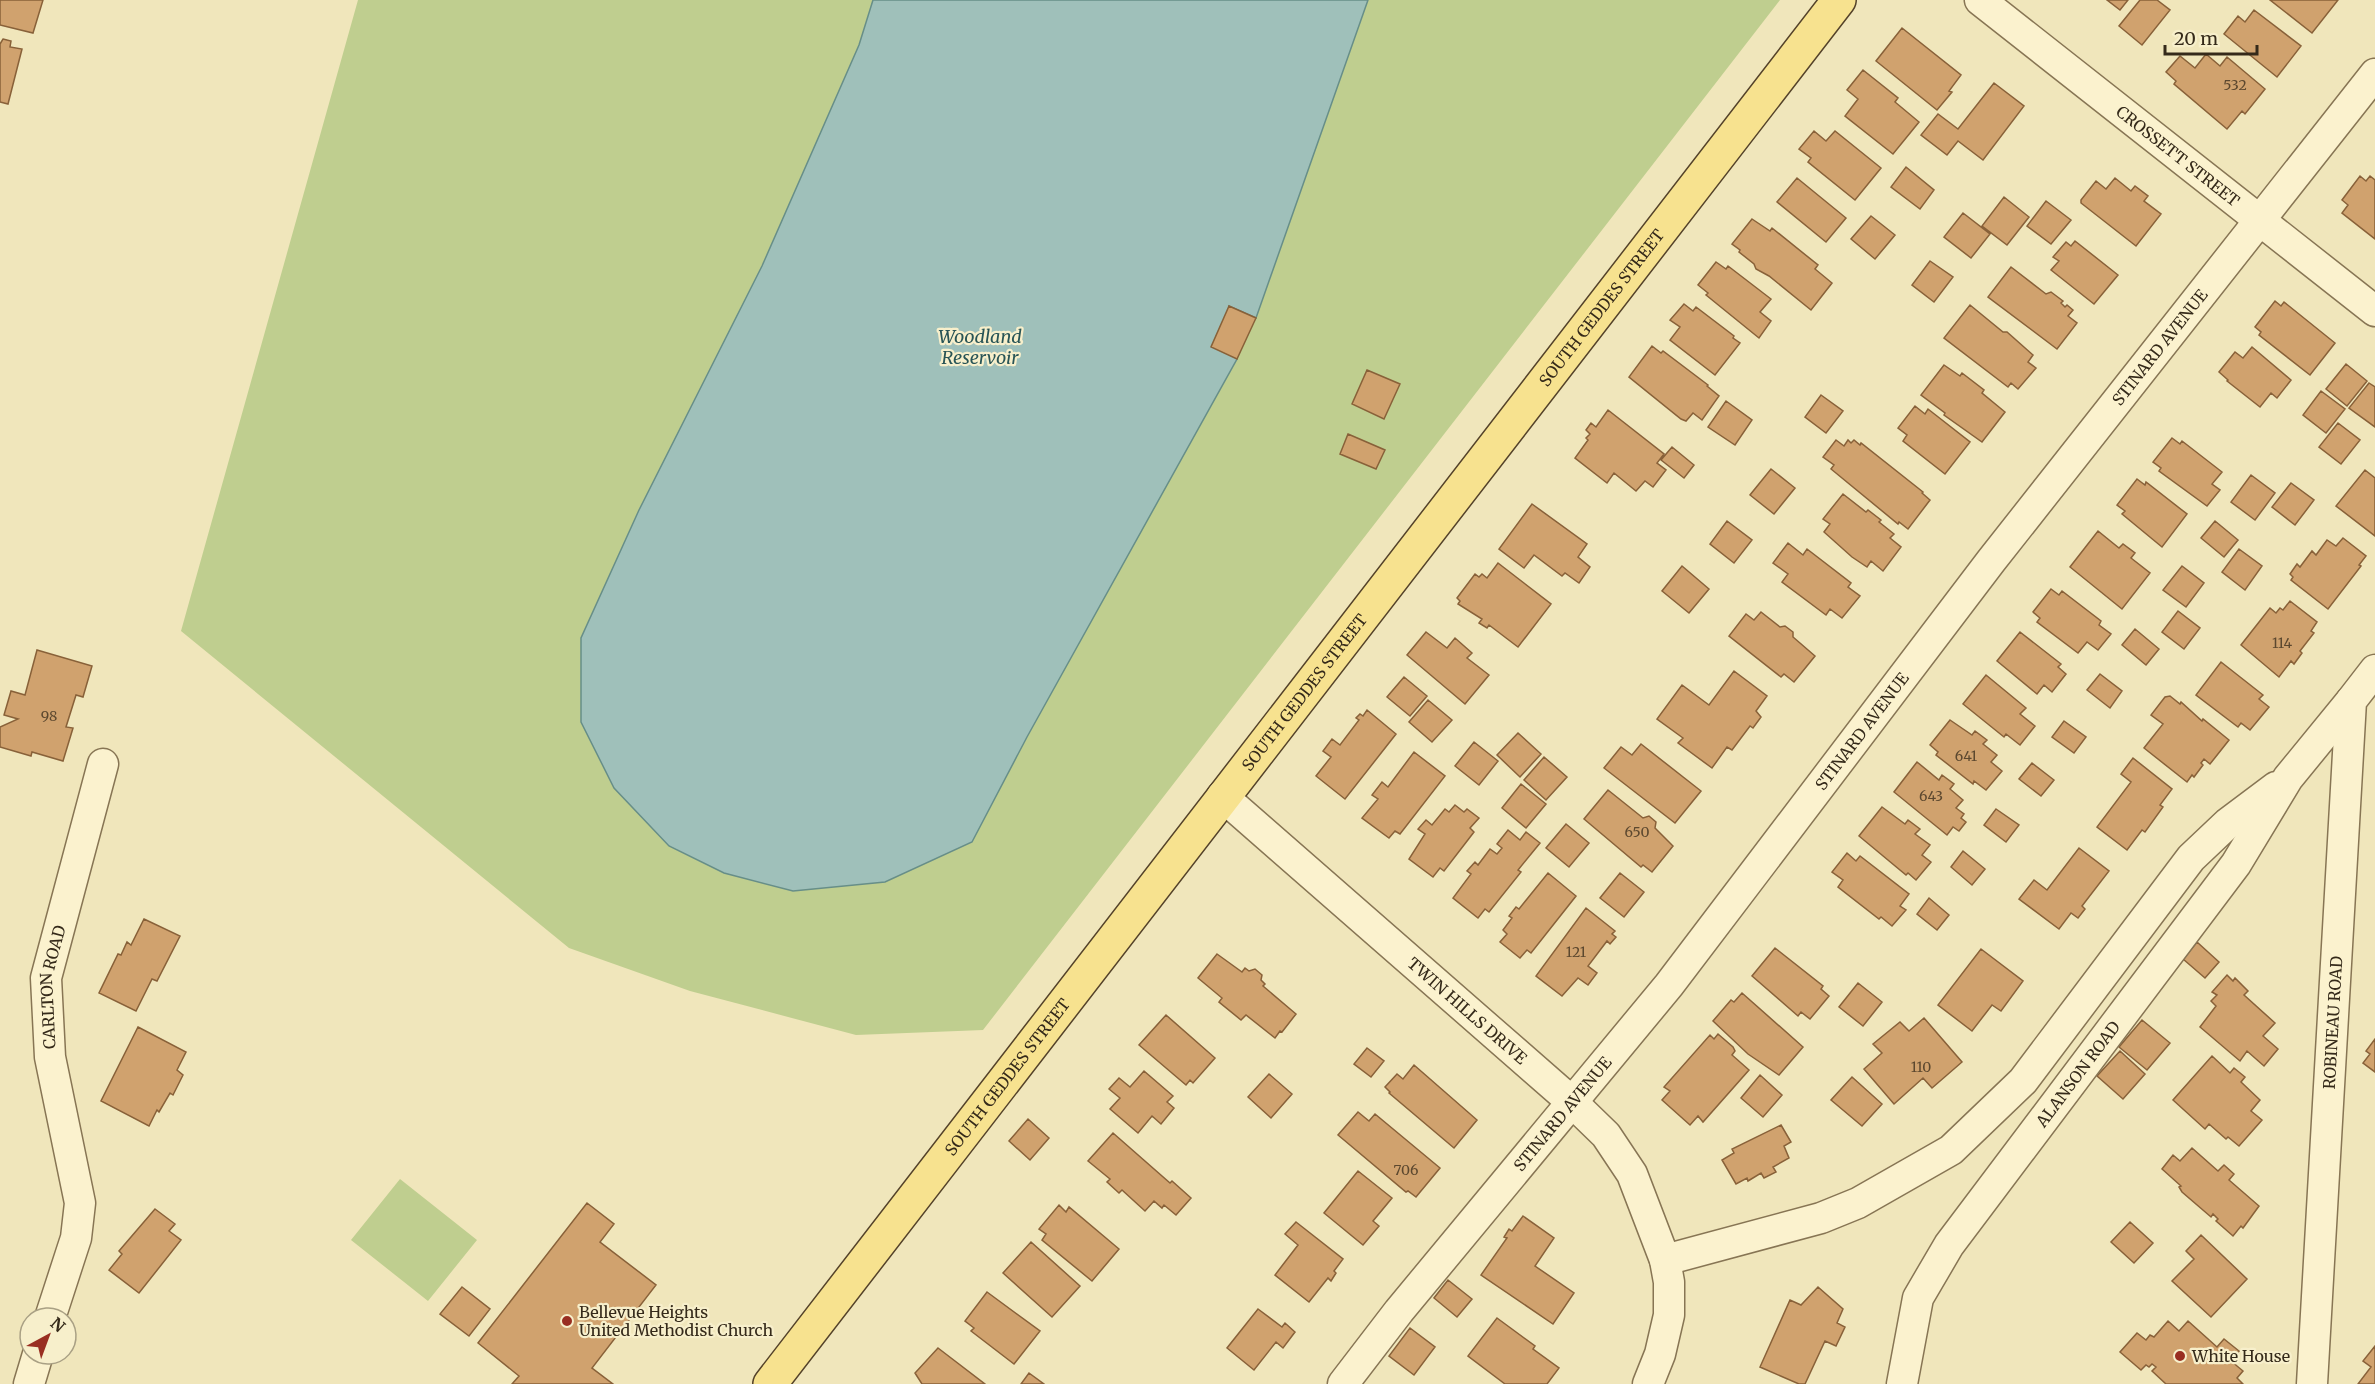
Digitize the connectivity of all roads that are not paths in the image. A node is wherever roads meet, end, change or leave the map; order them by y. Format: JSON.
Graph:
{"nodes":[{"id":1,"x":1839,"y":0,"type":"edge"},
{"id":2,"x":1980,"y":0,"type":"edge"},
{"id":3,"x":2375,"y":74,"type":"edge"},
{"id":4,"x":2262,"y":221,"type":"junction"},
{"id":5,"x":2375,"y":311,"type":"edge"},
{"id":6,"x":2375,"y":670,"type":"edge"},
{"id":7,"x":2351,"y":701,"type":"junction"},
{"id":8,"x":104,"y":764,"type":"dead end"},
{"id":9,"x":2288,"y":778,"type":"junction"},
{"id":10,"x":1222,"y":796,"type":"junction"},
{"id":11,"x":1572,"y":1102,"type":"junction"},
{"id":12,"x":1665,"y":1260,"type":"junction"},
{"id":13,"x":54,"y":1306,"type":"edge"},
{"id":14,"x":34,"y":1366,"type":"edge"},
{"id":15,"x":28,"y":1384,"type":"edge"},
{"id":16,"x":770,"y":1384,"type":"edge"},
{"id":17,"x":1343,"y":1384,"type":"edge"},
{"id":18,"x":1648,"y":1384,"type":"edge"},
{"id":19,"x":1902,"y":1384,"type":"edge"},
{"id":20,"x":2312,"y":1384,"type":"edge"}],
"edges":[{"from":1,"to":10,"type":"main road","name":"SOUTH GEDDES STREET"},
{"from":2,"to":4,"type":"street","name":"CROSSETT STREET"},
{"from":3,"to":4,"type":"street","name":"STINARD AVENUE"},
{"from":4,"to":5,"type":"street","name":"CROSSETT STREET"},
{"from":4,"to":11,"type":"street","name":"STINARD AVENUE"},
{"from":6,"to":7,"type":"street"},
{"from":7,"to":9,"type":"street","name":"ALANSON ROAD"},
{"from":7,"to":20,"type":"street","name":"ROBINEAU ROAD"},
{"from":8,"to":13,"type":"street","name":"CARLTON ROAD"},
{"from":9,"to":12,"type":"street","name":"ALANSON ROAD"},
{"from":9,"to":19,"type":"street","name":"ALANSON ROAD"},
{"from":10,"to":11,"type":"street","name":"TWIN HILLS DRIVE"},
{"from":10,"to":16,"type":"main road","name":"SOUTH GEDDES STREET"},
{"from":11,"to":12,"type":"street","name":"TWIN HILLS DRIVE"},
{"from":11,"to":17,"type":"street","name":"STINARD AVENUE"},
{"from":12,"to":18,"type":"street","name":"TWIN HILLS DRIVE"},
{"from":14,"to":15,"type":"street"}]}
